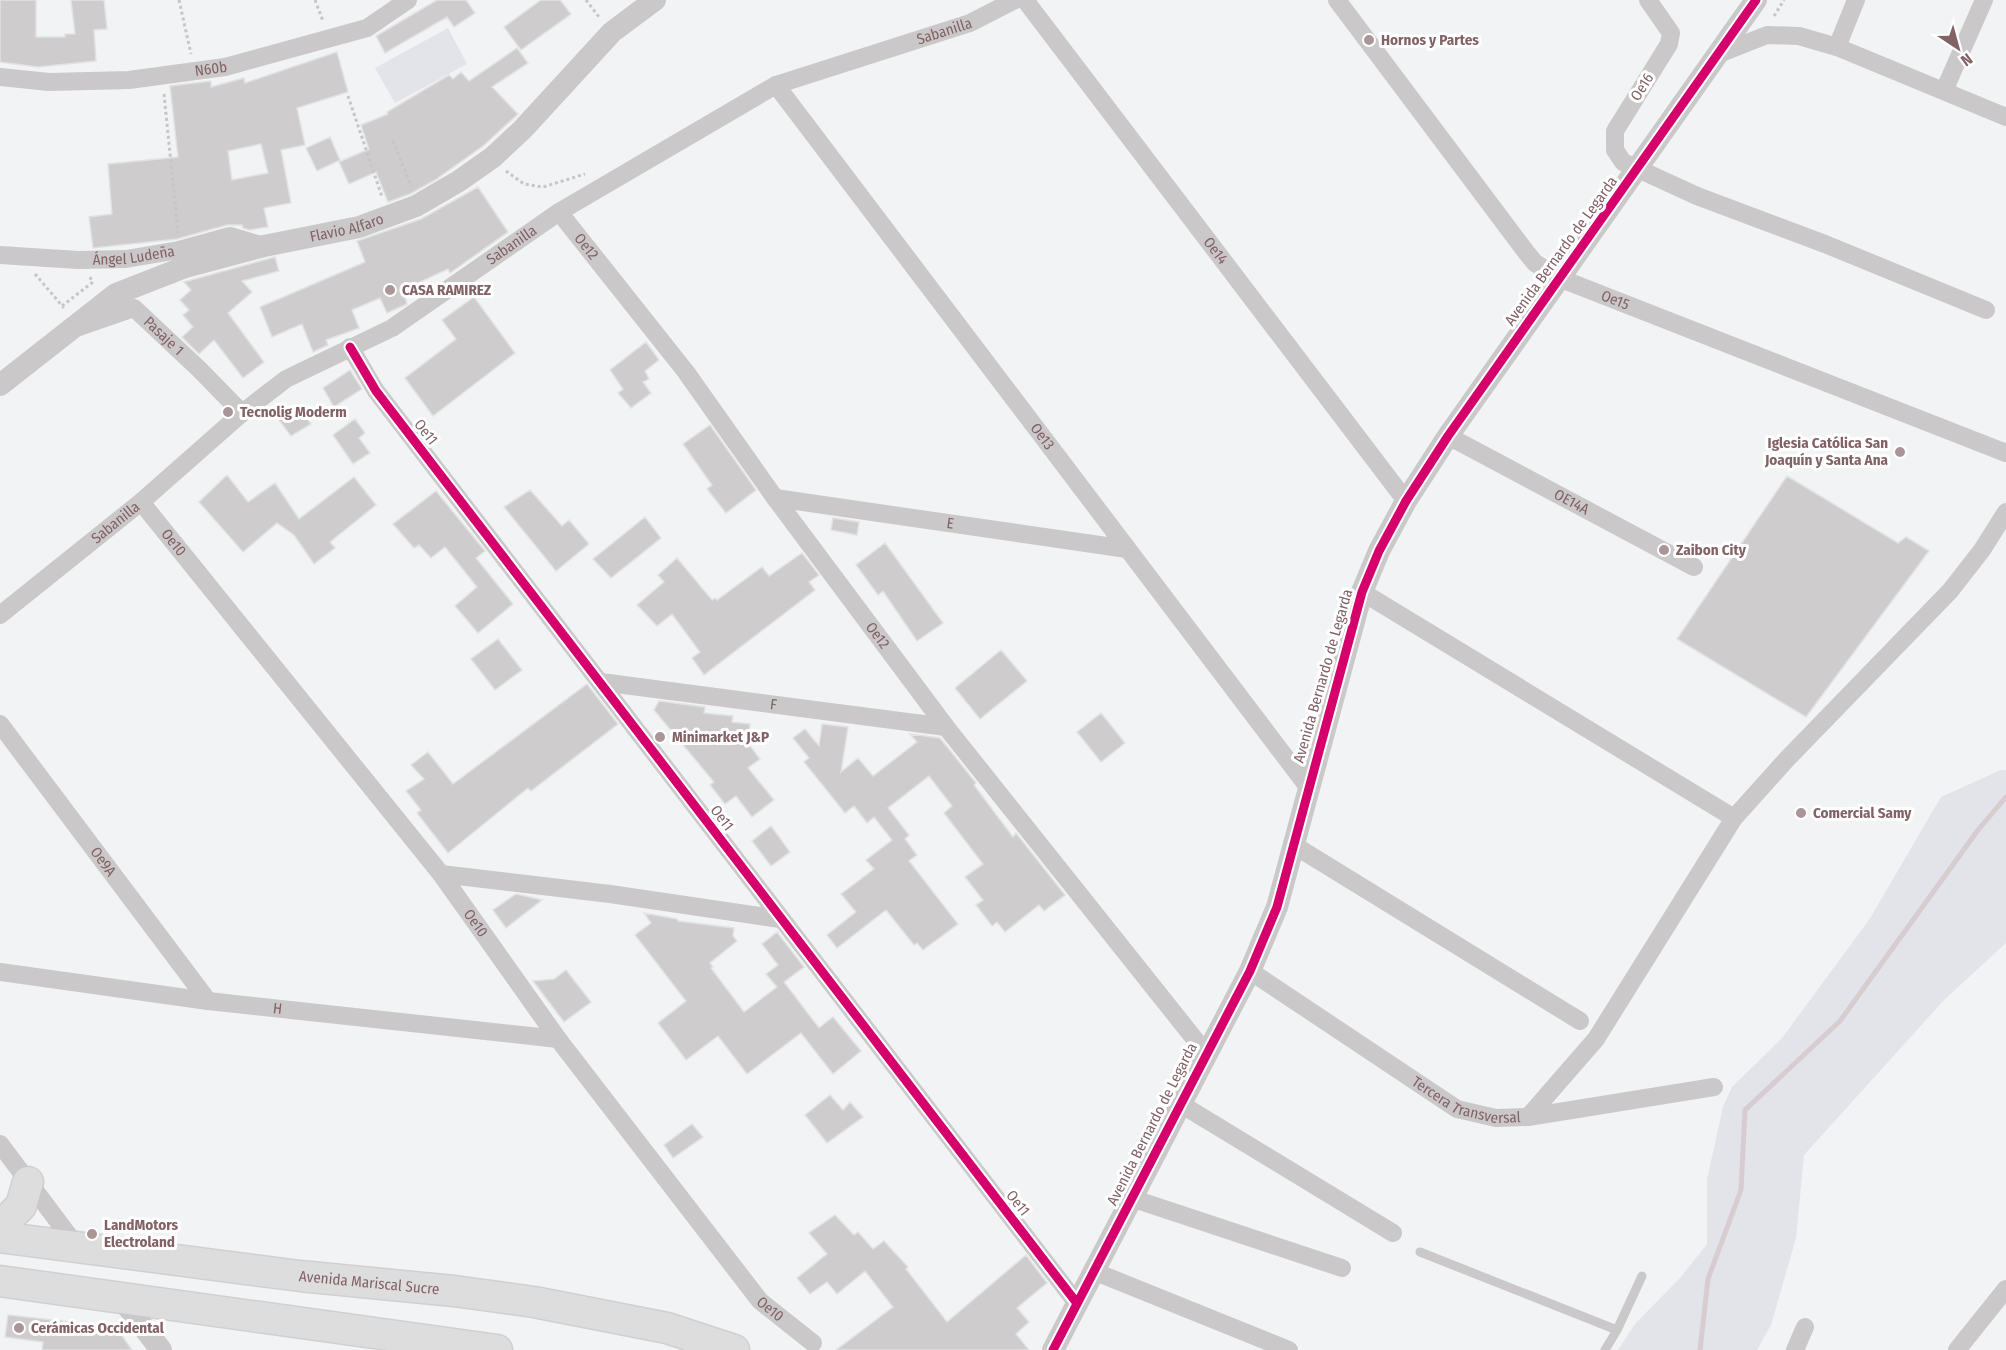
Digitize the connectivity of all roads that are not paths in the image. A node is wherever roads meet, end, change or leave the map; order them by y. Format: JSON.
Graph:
{"nodes":[{"id":1,"x":408,"y":0,"type":"edge"},
{"id":2,"x":655,"y":0,"type":"edge"},
{"id":3,"x":1015,"y":0,"type":"edge"},
{"id":4,"x":1025,"y":0,"type":"edge"},
{"id":5,"x":1337,"y":0,"type":"edge"},
{"id":6,"x":1648,"y":0,"type":"edge"},
{"id":7,"x":1756,"y":0,"type":"edge"},
{"id":8,"x":1856,"y":0,"type":"edge"},
{"id":9,"x":1984,"y":0,"type":"edge"},
{"id":10,"x":1837,"y":47,"type":"junction"},
{"id":11,"x":1719,"y":54,"type":"junction"},
{"id":12,"x":0,"y":77,"type":"edge"},
{"id":13,"x":776,"y":86,"type":"junction"},
{"id":14,"x":1944,"y":91,"type":"junction"},
{"id":15,"x":2006,"y":117,"type":"edge"},
{"id":16,"x":1639,"y":169,"type":"junction"},
{"id":17,"x":559,"y":212,"type":"junction"},
{"id":18,"x":264,"y":246,"type":"junction"},
{"id":19,"x":0,"y":255,"type":"edge"},
{"id":20,"x":1558,"y":278,"type":"junction"},
{"id":21,"x":1986,"y":310,"type":"dead end"},
{"id":22,"x":73,"y":328,"type":"junction"},
{"id":23,"x":351,"y":347,"type":"junction"},
{"id":24,"x":0,"y":385,"type":"edge"},
{"id":25,"x":242,"y":413,"type":"junction"},
{"id":26,"x":1448,"y":436,"type":"junction"},
{"id":27,"x":2006,"y":453,"type":"edge"},
{"id":28,"x":774,"y":498,"type":"junction"},
{"id":29,"x":1406,"y":501,"type":"junction"},
{"id":30,"x":141,"y":502,"type":"junction"},
{"id":31,"x":2006,"y":512,"type":"edge"},
{"id":32,"x":1126,"y":549,"type":"junction"},
{"id":33,"x":1694,"y":567,"type":"dead end"},
{"id":34,"x":1362,"y":592,"type":"junction"},
{"id":35,"x":0,"y":615,"type":"edge"},
{"id":36,"x":601,"y":682,"type":"junction"},
{"id":37,"x":0,"y":723,"type":"edge"},
{"id":38,"x":946,"y":727,"type":"junction"},
{"id":39,"x":1308,"y":787,"type":"junction"},
{"id":40,"x":1734,"y":818,"type":"junction"},
{"id":41,"x":1292,"y":844,"type":"junction"},
{"id":42,"x":441,"y":874,"type":"junction"},
{"id":43,"x":780,"y":919,"type":"junction"},
{"id":44,"x":1250,"y":971,"type":"junction"},
{"id":45,"x":0,"y":972,"type":"edge"},
{"id":46,"x":208,"y":1001,"type":"junction"},
{"id":47,"x":1580,"y":1021,"type":"dead end"},
{"id":48,"x":558,"y":1039,"type":"junction"},
{"id":49,"x":1205,"y":1052,"type":"junction"},
{"id":50,"x":1714,"y":1087,"type":"dead end"},
{"id":51,"x":1179,"y":1104,"type":"junction"},
{"id":52,"x":1528,"y":1117,"type":"junction"},
{"id":53,"x":0,"y":1144,"type":"edge"},
{"id":54,"x":28,"y":1182,"type":"junction"},
{"id":55,"x":1131,"y":1198,"type":"junction"},
{"id":56,"x":0,"y":1226,"type":"edge"},
{"id":57,"x":1393,"y":1233,"type":"dead end"},
{"id":58,"x":0,"y":1237,"type":"edge"},
{"id":59,"x":78,"y":1248,"type":"junction"},
{"id":60,"x":1420,"y":1252,"type":"dead end"},
{"id":61,"x":212,"y":1265,"type":"junction"},
{"id":62,"x":1342,"y":1268,"type":"dead end"},
{"id":63,"x":1093,"y":1271,"type":"junction"},
{"id":64,"x":300,"y":1276,"type":"junction"},
{"id":65,"x":1642,"y":1276,"type":"dead end"},
{"id":66,"x":0,"y":1281,"type":"edge"},
{"id":67,"x":2006,"y":1289,"type":"edge"},
{"id":68,"x":121,"y":1298,"type":"junction"},
{"id":69,"x":1076,"y":1302,"type":"junction"},
{"id":70,"x":209,"y":1309,"type":"junction"},
{"id":71,"x":292,"y":1321,"type":"junction"},
{"id":72,"x":1805,"y":1327,"type":"dead end"},
{"id":73,"x":1617,"y":1330,"type":"junction"},
{"id":74,"x":813,"y":1342,"type":"dead end"},
{"id":75,"x":161,"y":1350,"type":"edge"},
{"id":76,"x":497,"y":1350,"type":"edge"},
{"id":77,"x":734,"y":1350,"type":"edge"},
{"id":78,"x":1053,"y":1350,"type":"edge"},
{"id":79,"x":1289,"y":1350,"type":"edge"},
{"id":80,"x":1605,"y":1350,"type":"edge"},
{"id":81,"x":1795,"y":1350,"type":"edge"},
{"id":82,"x":1957,"y":1350,"type":"edge"}],
"edges":[{"from":1,"to":12,"type":"street","name":"N60b"},
{"from":2,"to":18,"type":"street","name":"Flavio Alfaro"},
{"from":3,"to":13,"type":"street","name":"Sabanilla"},
{"from":4,"to":29,"type":"street","name":"Oe14"},
{"from":5,"to":20,"type":"street","name":"Oe15"},
{"from":6,"to":16,"type":"street","name":"Oe16"},
{"from":7,"to":11,"type":"street","name":"Avenida Bernardo de Legarda"},
{"from":8,"to":10,"type":"street"},
{"from":9,"to":14,"type":"street"},
{"from":10,"to":11,"type":"street"},
{"from":10,"to":14,"type":"street"},
{"from":11,"to":16,"type":"street","name":"Avenida Bernardo de Legarda"},
{"from":13,"to":17,"type":"street","name":"Sabanilla"},
{"from":13,"to":32,"type":"street","name":"Oe13"},
{"from":14,"to":15,"type":"street"},
{"from":16,"to":20,"type":"street","name":"Avenida Bernardo de Legarda"},
{"from":16,"to":21,"type":"street","name":"Oe16"},
{"from":17,"to":23,"type":"street","name":"Sabanilla"},
{"from":17,"to":28,"type":"street","name":"Oe12"},
{"from":18,"to":19,"type":"street","name":"Ángel Ludeña"},
{"from":18,"to":22,"type":"street","name":"Flavio Alfaro"},
{"from":20,"to":26,"type":"street","name":"Avenida Bernardo de Legarda"},
{"from":20,"to":27,"type":"street","name":"Oe15"},
{"from":22,"to":24,"type":"street","name":"Flavio Alfaro"},
{"from":22,"to":25,"type":"street","name":"Pasaje 1"},
{"from":23,"to":25,"type":"street","name":"Sabanilla"},
{"from":23,"to":36,"type":"street","name":"Oe11"},
{"from":25,"to":30,"type":"street","name":"Sabanilla"},
{"from":26,"to":29,"type":"street","name":"Avenida Bernardo de Legarda"},
{"from":26,"to":33,"type":"street","name":"OE14A"},
{"from":28,"to":32,"type":"street","name":"E"},
{"from":28,"to":38,"type":"street","name":"Oe12"},
{"from":29,"to":34,"type":"street","name":"Avenida Bernardo de Legarda"},
{"from":30,"to":35,"type":"street","name":"Sabanilla"},
{"from":30,"to":42,"type":"street","name":"Oe10"},
{"from":31,"to":40,"type":"street"},
{"from":32,"to":39,"type":"street","name":"Oe13"},
{"from":34,"to":39,"type":"street","name":"Avenida Bernardo de Legarda"},
{"from":34,"to":40,"type":"street"},
{"from":36,"to":38,"type":"street","name":"F"},
{"from":36,"to":43,"type":"street","name":"Oe11"},
{"from":37,"to":46,"type":"street","name":"Oe9A"},
{"from":38,"to":49,"type":"street","name":"Oe12"},
{"from":39,"to":41,"type":"street","name":"Avenida Bernardo de Legarda"},
{"from":40,"to":52,"type":"street"},
{"from":41,"to":44,"type":"street","name":"Avenida Bernardo de Legarda"},
{"from":41,"to":47,"type":"street"},
{"from":42,"to":43,"type":"street"},
{"from":42,"to":48,"type":"street","name":"Oe10"},
{"from":43,"to":69,"type":"street","name":"Oe11"},
{"from":44,"to":49,"type":"street","name":"Avenida Bernardo de Legarda"},
{"from":44,"to":52,"type":"street","name":"Tercera Transversal"},
{"from":45,"to":46,"type":"street","name":"H"},
{"from":46,"to":48,"type":"street","name":"H"},
{"from":48,"to":74,"type":"street","name":"Oe10"},
{"from":49,"to":51,"type":"street","name":"Avenida Bernardo de Legarda"},
{"from":50,"to":52,"type":"street","name":"Tercera Transversal"},
{"from":51,"to":55,"type":"street","name":"Avenida Bernardo de Legarda"},
{"from":51,"to":57,"type":"street"},
{"from":53,"to":54,"type":"street"},
{"from":54,"to":56,"type":"main road"},
{"from":54,"to":59,"type":"street"},
{"from":55,"to":62,"type":"street"},
{"from":55,"to":63,"type":"street","name":"Avenida Bernardo de Legarda"},
{"from":58,"to":59,"type":"main road","name":"Avenida Mariscal Sucre"},
{"from":59,"to":61,"type":"main road","name":"Avenida Mariscal Sucre"},
{"from":60,"to":73,"type":"lane"},
{"from":61,"to":64,"type":"main road","name":"Avenida Mariscal Sucre"},
{"from":61,"to":70,"type":"main road"},
{"from":63,"to":69,"type":"street","name":"Avenida Bernardo de Legarda"},
{"from":63,"to":79,"type":"street"},
{"from":64,"to":71,"type":"main road"},
{"from":64,"to":77,"type":"main road","name":"Avenida Mariscal Sucre"},
{"from":65,"to":73,"type":"lane"},
{"from":66,"to":68,"type":"main road"},
{"from":67,"to":82,"type":"street"},
{"from":68,"to":70,"type":"main road"},
{"from":68,"to":75,"type":"street"},
{"from":69,"to":78,"type":"street","name":"Avenida Bernardo de Legarda"},
{"from":70,"to":71,"type":"main road"},
{"from":71,"to":76,"type":"main road"},
{"from":72,"to":81,"type":"street"},
{"from":73,"to":80,"type":"lane"}]}
